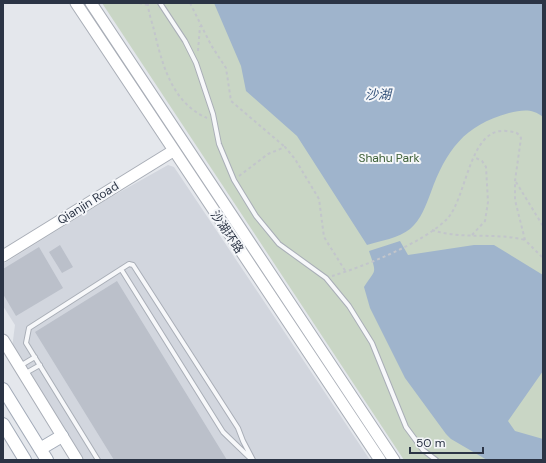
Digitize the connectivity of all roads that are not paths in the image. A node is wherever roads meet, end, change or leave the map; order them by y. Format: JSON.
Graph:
{"nodes":[{"id":1,"x":76,"y":3,"type":"edge"},
{"id":2,"x":92,"y":3,"type":"edge"},
{"id":3,"x":160,"y":3,"type":"edge"},
{"id":4,"x":171,"y":147,"type":"junction"},
{"id":5,"x":3,"y":247,"type":"edge"},
{"id":6,"x":3,"y":256,"type":"edge"},
{"id":7,"x":121,"y":269,"type":"junction"},
{"id":8,"x":3,"y":340,"type":"edge"},
{"id":9,"x":35,"y":357,"type":"junction"},
{"id":10,"x":40,"y":365,"type":"junction"},
{"id":11,"x":22,"y":371,"type":"junction"},
{"id":12,"x":3,"y":389,"type":"edge"},
{"id":13,"x":3,"y":424,"type":"edge"},
{"id":14,"x":62,"y":436,"type":"junction"},
{"id":15,"x":40,"y":449,"type":"junction"},
{"id":16,"x":25,"y":460,"type":"edge"},
{"id":17,"x":47,"y":460,"type":"edge"},
{"id":18,"x":77,"y":460,"type":"edge"},
{"id":19,"x":98,"y":460,"type":"edge"},
{"id":20,"x":253,"y":460,"type":"edge"},
{"id":21,"x":380,"y":460,"type":"edge"},
{"id":22,"x":394,"y":460,"type":"edge"},
{"id":23,"x":436,"y":460,"type":"edge"}],
"edges":[{"from":1,"to":4,"type":"street","name":"沙湖环路"},
{"from":2,"to":22,"type":"street","name":"沙湖环路"},
{"from":3,"to":23,"type":"lane"},
{"from":4,"to":5,"type":"street","name":"Qianjin Road"},
{"from":4,"to":6,"type":"street","name":"Qianjin Road"},
{"from":4,"to":21,"type":"street","name":"沙湖环路"},
{"from":7,"to":9,"type":"lane"},
{"from":7,"to":20,"type":"lane"},
{"from":7,"to":20,"type":"lane"},
{"from":8,"to":11,"type":"street"},
{"from":9,"to":10,"type":"lane"},
{"from":9,"to":11,"type":"lane"},
{"from":10,"to":11,"type":"lane"},
{"from":10,"to":19,"type":"lane"},
{"from":11,"to":14,"type":"street"},
{"from":12,"to":15,"type":"main road"},
{"from":13,"to":16,"type":"main road"},
{"from":14,"to":15,"type":"main road"},
{"from":14,"to":18,"type":"street"},
{"from":15,"to":17,"type":"main road"}]}
